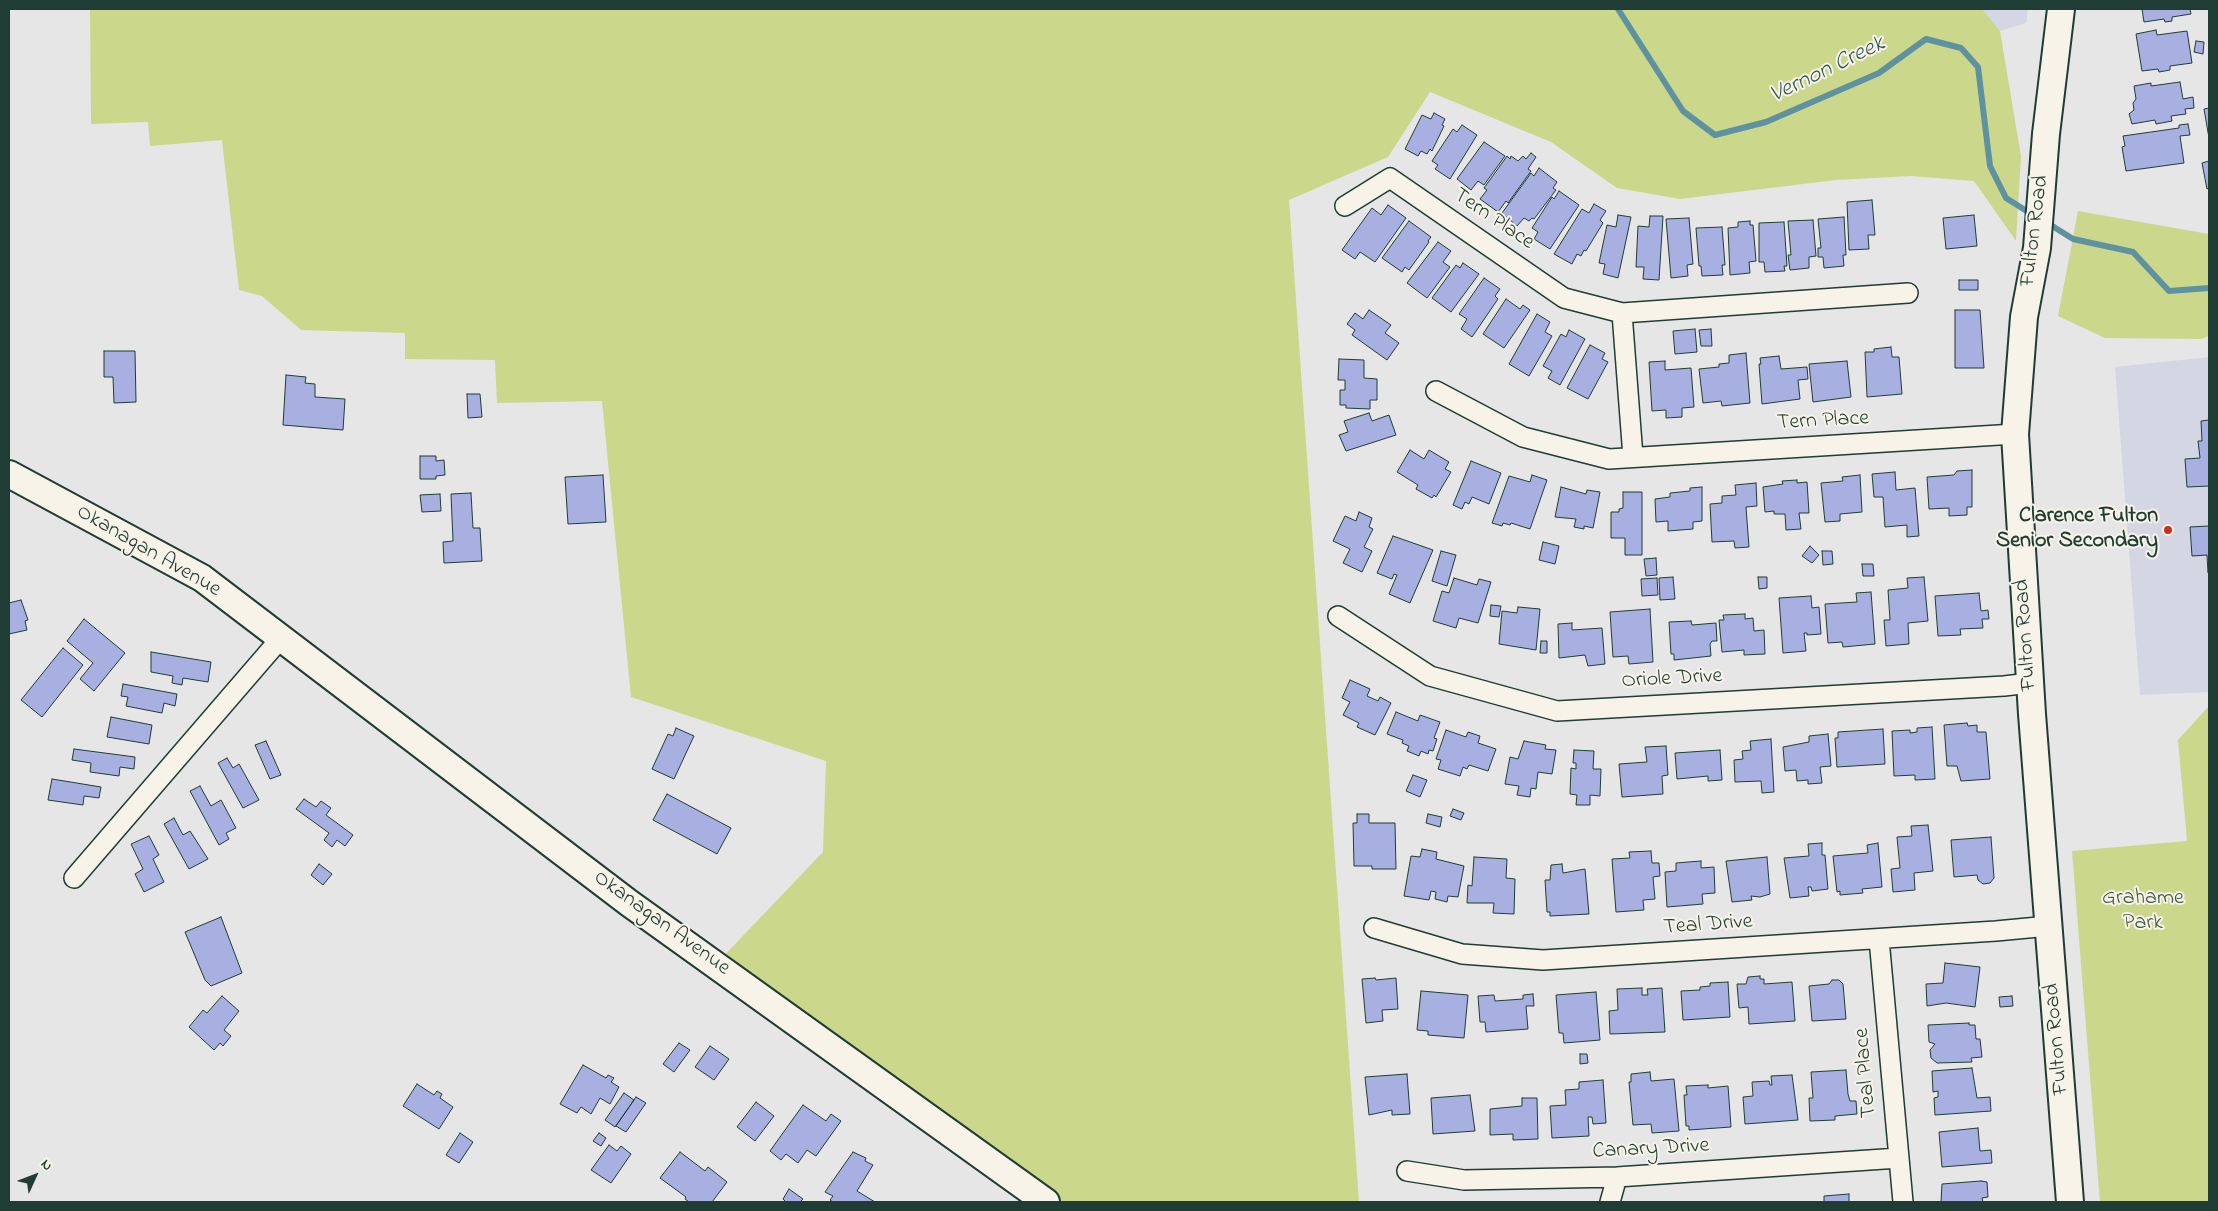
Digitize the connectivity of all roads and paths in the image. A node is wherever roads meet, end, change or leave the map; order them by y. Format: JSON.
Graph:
{"nodes":[{"id":1,"x":2061,"y":9,"type":"edge"},
{"id":2,"x":1345,"y":206,"type":"dead end"},
{"id":3,"x":1908,"y":294,"type":"dead end"},
{"id":4,"x":1622,"y":313,"type":"junction"},
{"id":5,"x":1436,"y":391,"type":"dead end"},
{"id":6,"x":2015,"y":434,"type":"junction"},
{"id":7,"x":1633,"y":458,"type":"junction"},
{"id":8,"x":9,"y":474,"type":"edge"},
{"id":9,"x":1338,"y":616,"type":"dead end"},
{"id":10,"x":281,"y":638,"type":"junction"},
{"id":11,"x":2030,"y":683,"type":"junction"},
{"id":12,"x":74,"y":878,"type":"dead end"},
{"id":13,"x":2048,"y":926,"type":"junction"},
{"id":14,"x":1374,"y":928,"type":"dead end"},
{"id":15,"x":1878,"y":939,"type":"junction"},
{"id":16,"x":1898,"y":1158,"type":"junction"},
{"id":17,"x":1407,"y":1171,"type":"dead end"},
{"id":18,"x":1617,"y":1178,"type":"junction"},
{"id":19,"x":1046,"y":1202,"type":"edge"},
{"id":20,"x":1610,"y":1202,"type":"edge"},
{"id":21,"x":1903,"y":1202,"type":"edge"},
{"id":22,"x":2070,"y":1202,"type":"edge"}],
"edges":[{"from":1,"to":6,"type":"street","name":"Fulton Road"},
{"from":2,"to":4,"type":"street","name":"Tern Place"},
{"from":3,"to":4,"type":"street","name":"Tern Place"},
{"from":4,"to":7,"type":"street"},
{"from":5,"to":7,"type":"street","name":"Tern Place"},
{"from":6,"to":7,"type":"street","name":"Tern Place"},
{"from":6,"to":11,"type":"street","name":"Fulton Road"},
{"from":8,"to":10,"type":"street","name":"Okanagan Avenue"},
{"from":9,"to":11,"type":"street","name":"Oriole Drive"},
{"from":10,"to":12,"type":"street"},
{"from":10,"to":19,"type":"street","name":"Okanagan Avenue"},
{"from":11,"to":13,"type":"street","name":"Fulton Road"},
{"from":13,"to":15,"type":"street","name":"Teal Drive"},
{"from":13,"to":22,"type":"street","name":"Fulton Road"},
{"from":14,"to":15,"type":"street","name":"Teal Drive"},
{"from":15,"to":16,"type":"street","name":"Teal Place"},
{"from":16,"to":18,"type":"street","name":"Canary Drive"},
{"from":16,"to":21,"type":"street","name":"Teal Place"},
{"from":17,"to":18,"type":"street","name":"Canary Drive"},
{"from":18,"to":20,"type":"street"}]}
